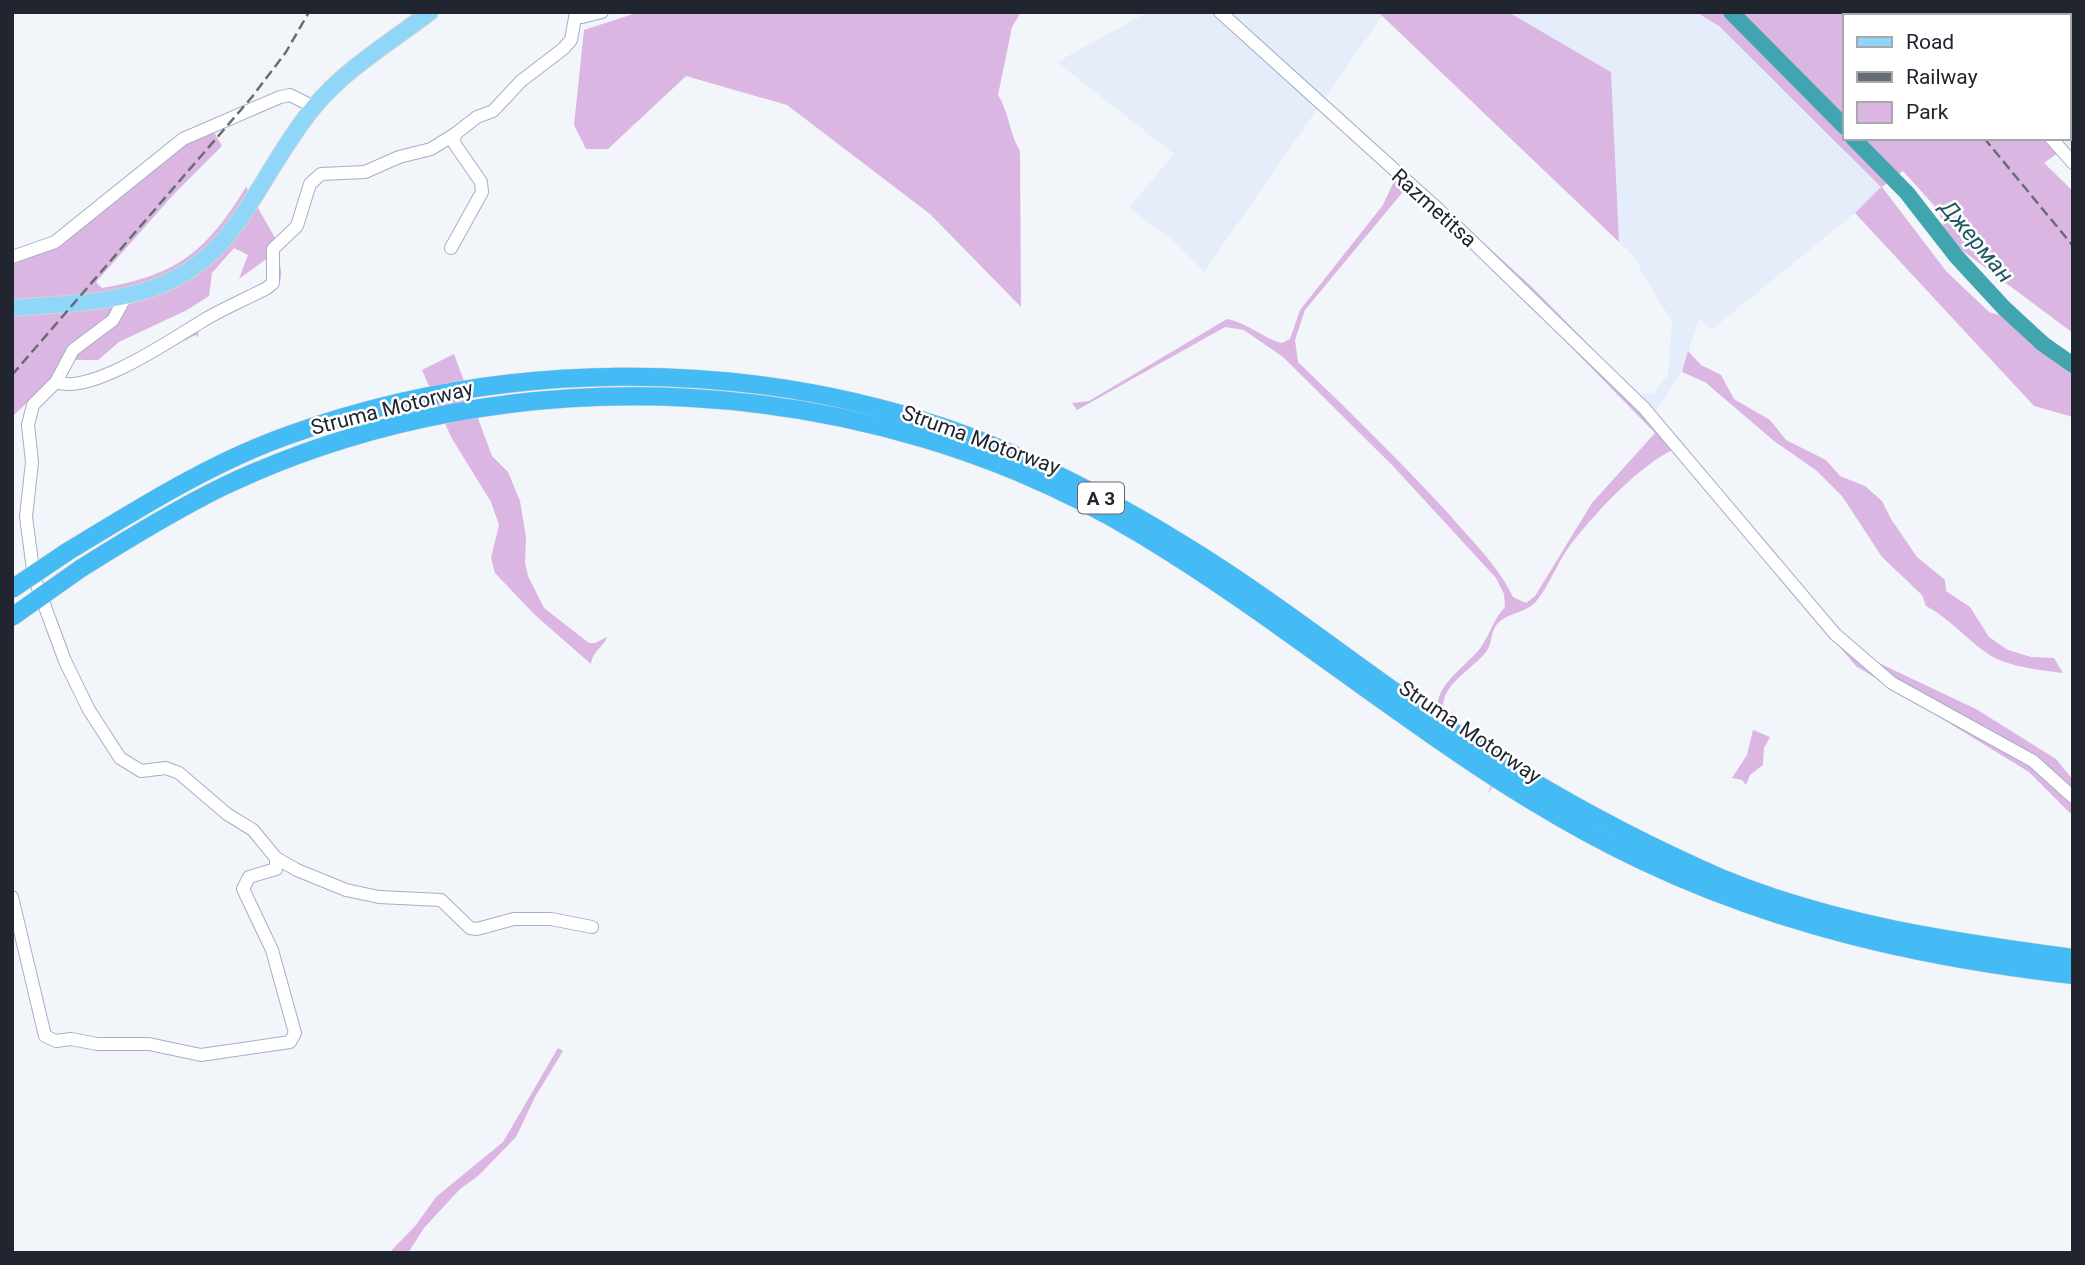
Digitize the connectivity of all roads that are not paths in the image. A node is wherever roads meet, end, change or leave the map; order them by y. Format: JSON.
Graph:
{"nodes":[{"id":1,"x":429,"y":12,"type":"edge"},
{"id":2,"x":601,"y":12,"type":"edge"},
{"id":3,"x":1220,"y":12,"type":"edge"},
{"id":4,"x":576,"y":14,"type":"edge"},
{"id":5,"x":314,"y":107,"type":"junction"},
{"id":6,"x":455,"y":134,"type":"junction"},
{"id":7,"x":2053,"y":140,"type":"edge"},
{"id":8,"x":2073,"y":163,"type":"edge"},
{"id":9,"x":450,"y":247,"type":"dead end"},
{"id":10,"x":12,"y":257,"type":"edge"},
{"id":11,"x":125,"y":298,"type":"junction"},
{"id":12,"x":12,"y":308,"type":"edge"},
{"id":13,"x":56,"y":382,"type":"junction"},
{"id":14,"x":12,"y":589,"type":"edge"},
{"id":15,"x":12,"y":617,"type":"edge"},
{"id":16,"x":2073,"y":797,"type":"edge"},
{"id":17,"x":276,"y":858,"type":"junction"},
{"id":18,"x":12,"y":897,"type":"edge"},
{"id":19,"x":592,"y":927,"type":"dead end"},
{"id":20,"x":2073,"y":958,"type":"edge"},
{"id":21,"x":2073,"y":975,"type":"edge"}],
"edges":[{"from":1,"to":5,"type":"main road"},
{"from":2,"to":4,"type":"street"},
{"from":3,"to":16,"type":"street","name":"Razmetitsa"},
{"from":4,"to":6,"type":"street"},
{"from":5,"to":10,"type":"street"},
{"from":5,"to":11,"type":"main road"},
{"from":6,"to":9,"type":"street"},
{"from":6,"to":13,"type":"street"},
{"from":7,"to":8,"type":"street"},
{"from":11,"to":12,"type":"main road"},
{"from":11,"to":13,"type":"street"},
{"from":13,"to":17,"type":"street"},
{"from":14,"to":20,"type":"highway","name":"Struma Motorway","number":"A 3","bridge":true},
{"from":15,"to":21,"type":"highway","name":"Struma Motorway","number":"A 3","bridge":true},
{"from":17,"to":18,"type":"street"},
{"from":17,"to":19,"type":"street"}]}
